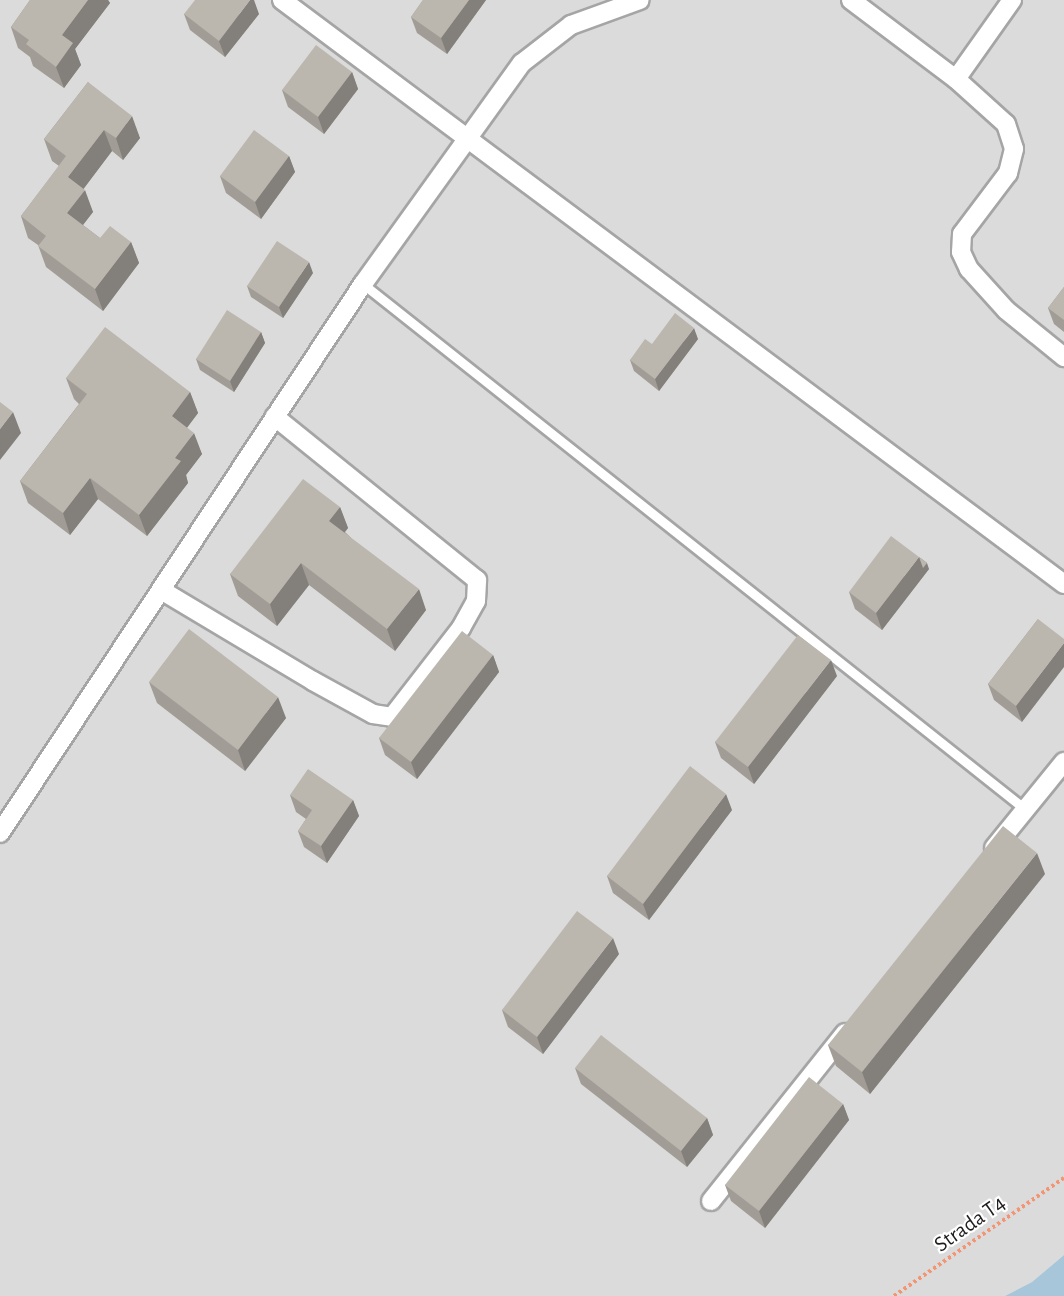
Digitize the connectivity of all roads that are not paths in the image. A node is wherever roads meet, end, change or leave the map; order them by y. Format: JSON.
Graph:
{"nodes":[{"id":1,"x":282,"y":0,"type":"edge"},
{"id":2,"x":640,"y":0,"type":"edge"},
{"id":3,"x":851,"y":0,"type":"edge"},
{"id":4,"x":1012,"y":0,"type":"edge"},
{"id":5,"x":956,"y":79,"type":"junction"},
{"id":6,"x":468,"y":136,"type":"junction"},
{"id":7,"x":363,"y":284,"type":"junction"},
{"id":8,"x":1064,"y":357,"type":"edge"},
{"id":9,"x":275,"y":417,"type":"junction"},
{"id":10,"x":1064,"y":584,"type":"edge"},
{"id":11,"x":161,"y":590,"type":"junction"},
{"id":12,"x":1064,"y":762,"type":"edge"},
{"id":13,"x":1025,"y":809,"type":"junction"},
{"id":14,"x":0,"y":833,"type":"edge"},
{"id":15,"x":980,"y":865,"type":"edge"},
{"id":16,"x":861,"y":1014,"type":"edge"},
{"id":17,"x":711,"y":1201,"type":"dead end"}],
"edges":[{"from":1,"to":6,"type":"street"},
{"from":2,"to":6,"type":"street"},
{"from":3,"to":5,"type":"street"},
{"from":4,"to":5,"type":"street"},
{"from":5,"to":8,"type":"street"},
{"from":6,"to":7,"type":"street"},
{"from":6,"to":10,"type":"street"},
{"from":7,"to":9,"type":"street"},
{"from":7,"to":13,"type":"lane"},
{"from":9,"to":11,"type":"street"},
{"from":9,"to":11,"type":"street"},
{"from":11,"to":14,"type":"street"},
{"from":12,"to":13,"type":"street"},
{"from":13,"to":15,"type":"street"},
{"from":16,"to":17,"type":"street"}]}
